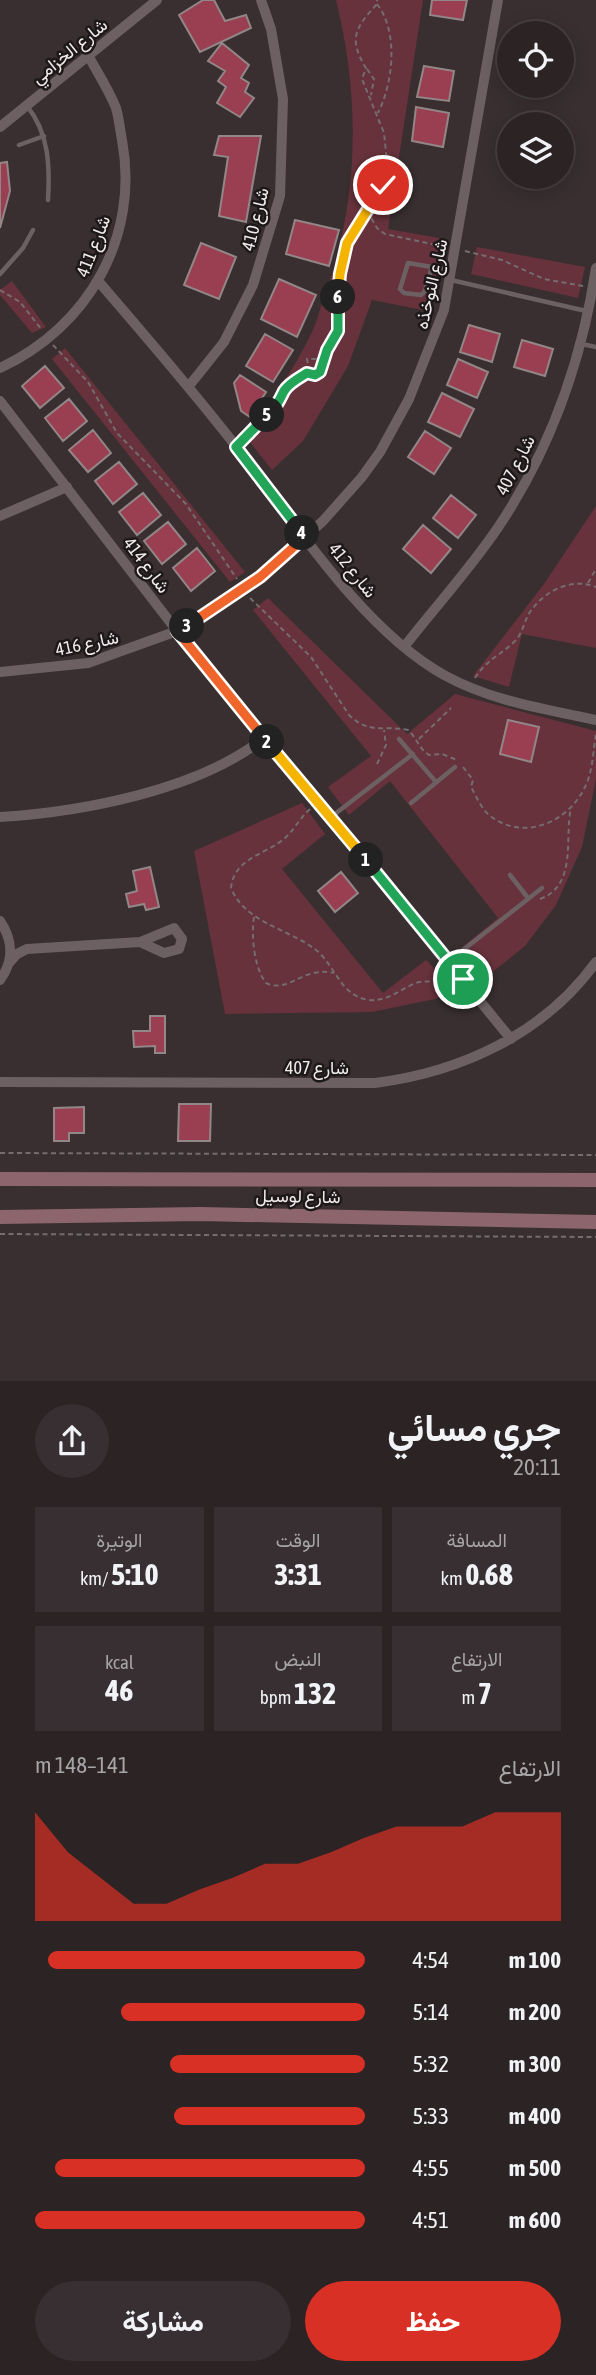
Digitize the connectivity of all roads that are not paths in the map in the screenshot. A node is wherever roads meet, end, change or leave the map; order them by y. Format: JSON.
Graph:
{"nodes":[{"id":1,"x":157,"y":0,"type":"edge"},
{"id":2,"x":261,"y":0,"type":"edge"},
{"id":3,"x":498,"y":0,"type":"edge"},
{"id":4,"x":88,"y":55,"type":"junction"},
{"id":5,"x":27,"y":105,"type":"junction"},
{"id":6,"x":0,"y":127,"type":"edge"},
{"id":7,"x":44,"y":136,"type":"junction"},
{"id":8,"x":19,"y":145,"type":"dead end"},
{"id":9,"x":48,"y":200,"type":"dead end"},
{"id":10,"x":33,"y":230,"type":"dead end"},
{"id":11,"x":432,"y":267,"type":"junction"},
{"id":12,"x":596,"y":268,"type":"edge"},
{"id":13,"x":0,"y":274,"type":"edge"},
{"id":14,"x":452,"y":276,"type":"junction"},
{"id":15,"x":99,"y":282,"type":"junction"},
{"id":16,"x":589,"y":312,"type":"junction"},
{"id":17,"x":581,"y":344,"type":"junction"},
{"id":18,"x":596,"y":347,"type":"edge"},
{"id":19,"x":0,"y":368,"type":"edge"},
{"id":20,"x":189,"y":386,"type":"junction"},
{"id":21,"x":0,"y":401,"type":"edge"},
{"id":22,"x":67,"y":487,"type":"junction"},
{"id":23,"x":0,"y":516,"type":"edge"},
{"id":24,"x":305,"y":537,"type":"junction"},
{"id":25,"x":243,"y":589,"type":"joint"},
{"id":26,"x":177,"y":631,"type":"junction"},
{"id":27,"x":404,"y":647,"type":"junction"},
{"id":28,"x":0,"y":672,"type":"edge"},
{"id":29,"x":596,"y":720,"type":"edge"},
{"id":30,"x":264,"y":738,"type":"junction"},
{"id":31,"x":399,"y":739,"type":"dead end"},
{"id":32,"x":413,"y":754,"type":"junction"},
{"id":33,"x":455,"y":767,"type":"dead end"},
{"id":34,"x":436,"y":782,"type":"junction"},
{"id":35,"x":411,"y":803,"type":"dead end"},
{"id":36,"x":0,"y":817,"type":"edge"},
{"id":37,"x":331,"y":817,"type":"junction"},
{"id":38,"x":510,"y":875,"type":"dead end"},
{"id":39,"x":542,"y":888,"type":"dead end"},
{"id":40,"x":528,"y":898,"type":"junction"},
{"id":41,"x":0,"y":921,"type":"edge"},
{"id":42,"x":7,"y":933,"type":"junction"},
{"id":43,"x":139,"y":942,"type":"dead end"},
{"id":44,"x":27,"y":949,"type":"junction"},
{"id":45,"x":9,"y":962,"type":"junction"},
{"id":46,"x":449,"y":962,"type":"junction"},
{"id":47,"x":596,"y":962,"type":"edge"},
{"id":48,"x":0,"y":980,"type":"edge"},
{"id":49,"x":510,"y":1039,"type":"junction"},
{"id":50,"x":0,"y":1082,"type":"edge"},
{"id":51,"x":0,"y":1179,"type":"edge"},
{"id":52,"x":596,"y":1180,"type":"edge"},
{"id":53,"x":0,"y":1217,"type":"edge"},
{"id":54,"x":596,"y":1222,"type":"edge"}],
"edges":[{"from":1,"to":4,"type":"street","name":"شارع الخزامي"},
{"from":2,"to":20,"type":"street","name":"شارع 410"},
{"from":3,"to":14,"type":"street","name":"شارع النوخذه"},
{"from":4,"to":5,"type":"street","name":"شارع الخزامي"},
{"from":4,"to":15,"type":"street","name":"شارع 411"},
{"from":5,"to":6,"type":"street","name":"شارع الخزامي"},
{"from":5,"to":7,"type":"lane"},
{"from":7,"to":8,"type":"lane"},
{"from":7,"to":9,"type":"lane"},
{"from":10,"to":13,"type":"lane"},
{"from":11,"to":11,"type":"lane"},
{"from":11,"to":14,"type":"lane"},
{"from":12,"to":16,"type":"street","name":"شارع 407"},
{"from":14,"to":16,"type":"lane"},
{"from":14,"to":24,"type":"street","name":"شارع النوخذه"},
{"from":15,"to":19,"type":"street","name":"شارع 411"},
{"from":15,"to":20,"type":"street","name":"شارع 412"},
{"from":16,"to":17,"type":"street","name":"شارع 407"},
{"from":17,"to":18,"type":"lane"},
{"from":17,"to":27,"type":"street","name":"شارع 407"},
{"from":20,"to":24,"type":"street","name":"شارع 412"},
{"from":21,"to":22,"type":"street","name":"شارع 414"},
{"from":22,"to":23,"type":"street"},
{"from":22,"to":26,"type":"street","name":"شارع 414"},
{"from":24,"to":25,"type":"street","name":"شارع النوخذه"},
{"from":24,"to":27,"type":"street","name":"شارع 412"},
{"from":25,"to":26,"type":"street","name":"شارع 416"},
{"from":26,"to":28,"type":"street","name":"شارع 416"},
{"from":26,"to":30,"type":"street","name":"شارع 414"},
{"from":27,"to":29,"type":"street","name":"شارع 412"},
{"from":30,"to":36,"type":"street"},
{"from":30,"to":37,"type":"street","name":"شارع 414"},
{"from":31,"to":32,"type":"lane"},
{"from":32,"to":34,"type":"lane"},
{"from":32,"to":37,"type":"lane"},
{"from":33,"to":34,"type":"lane"},
{"from":34,"to":35,"type":"lane"},
{"from":37,"to":46,"type":"street","name":"شارع 414"},
{"from":38,"to":40,"type":"lane"},
{"from":39,"to":40,"type":"lane"},
{"from":40,"to":46,"type":"lane"},
{"from":41,"to":42,"type":"street"},
{"from":42,"to":44,"type":"street"},
{"from":42,"to":45,"type":"street"},
{"from":43,"to":44,"type":"street"},
{"from":44,"to":45,"type":"street"},
{"from":45,"to":48,"type":"street"},
{"from":46,"to":49,"type":"street","name":"شارع 414"},
{"from":47,"to":49,"type":"street","name":"شارع 407"},
{"from":49,"to":50,"type":"street","name":"شارع 407"},
{"from":51,"to":52,"type":"street","name":"شارع لوسيل"},
{"from":53,"to":54,"type":"street","name":"شارع لوسيل"}]}
